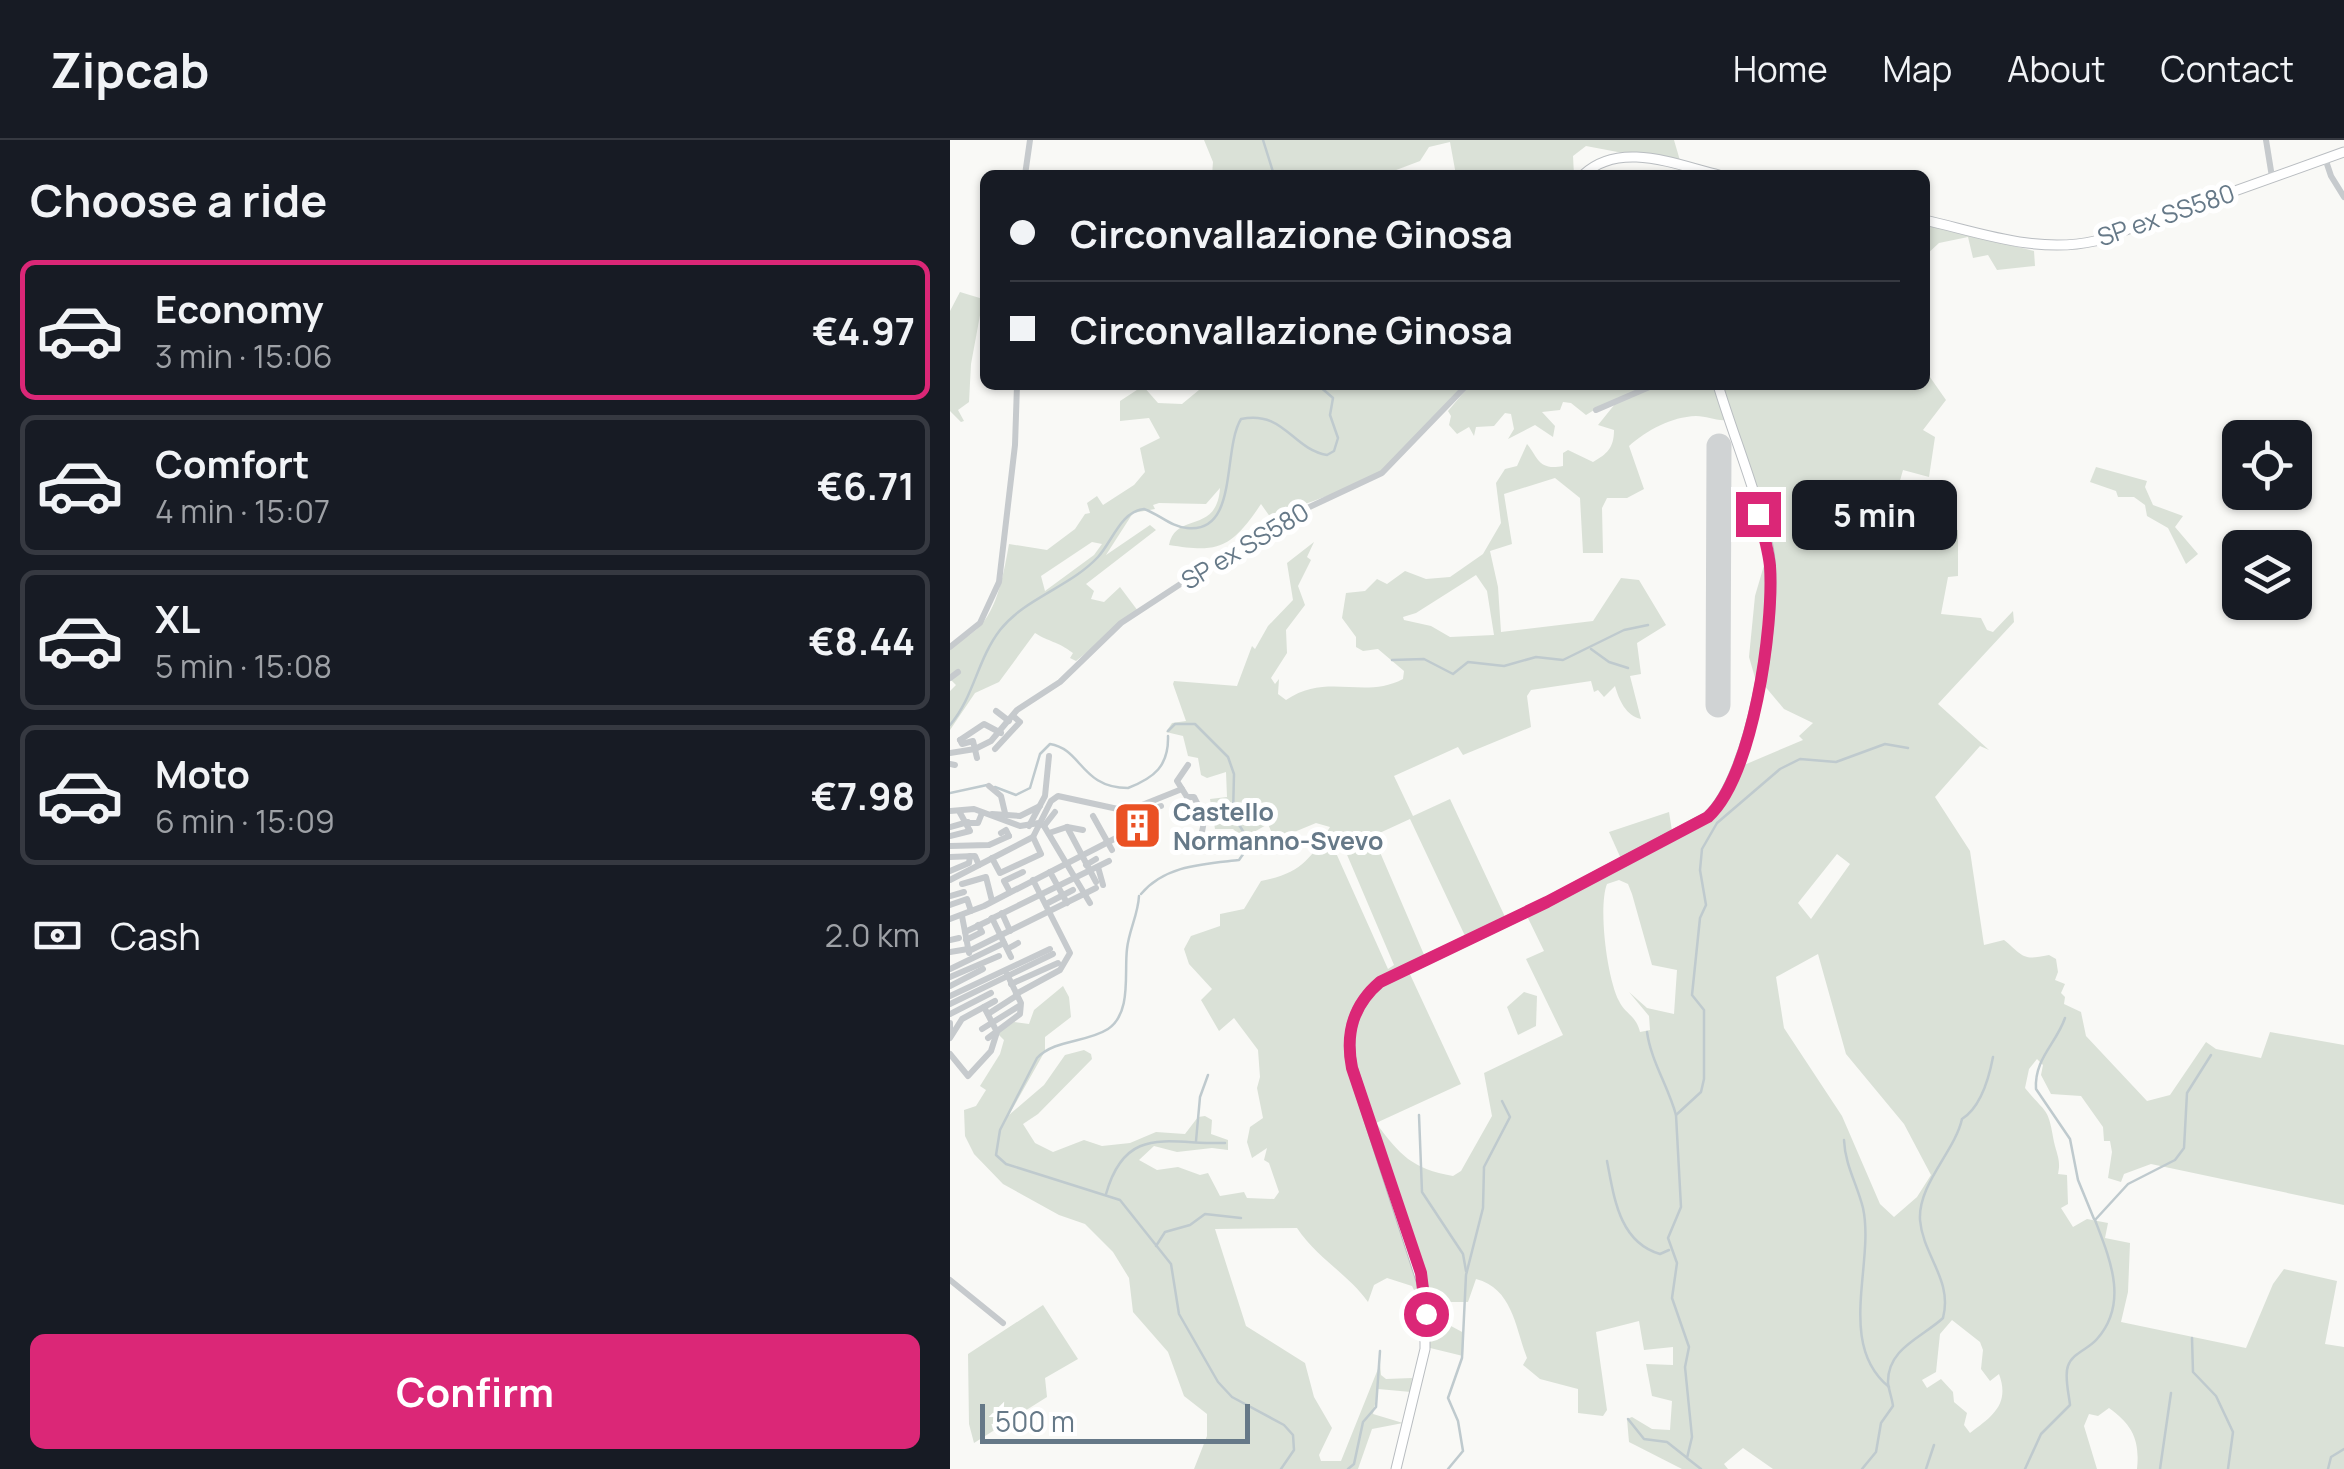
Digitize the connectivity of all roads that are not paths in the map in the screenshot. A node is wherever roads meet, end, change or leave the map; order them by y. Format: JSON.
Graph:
{"nodes":[{"id":1,"x":1030,"y":140,"type":"edge"},
{"id":2,"x":2266,"y":140,"type":"edge"},
{"id":3,"x":2344,"y":152,"type":"edge"},
{"id":4,"x":2326,"y":158,"type":"junction"},
{"id":5,"x":1025,"y":170,"type":"edge"},
{"id":6,"x":1591,"y":170,"type":"edge"},
{"id":7,"x":1696,"y":170,"type":"edge"},
{"id":8,"x":2272,"y":178,"type":"junction"},
{"id":9,"x":2344,"y":197,"type":"edge"},
{"id":10,"x":1930,"y":221,"type":"edge"},
{"id":11,"x":1017,"y":390,"type":"edge"},
{"id":12,"x":1462,"y":390,"type":"edge"},
{"id":13,"x":1642,"y":390,"type":"edge"},
{"id":14,"x":1720,"y":390,"type":"edge"},
{"id":15,"x":1596,"y":410,"type":"dead end"},
{"id":16,"x":950,"y":646,"type":"edge"},
{"id":17,"x":958,"y":672,"type":"dead end"},
{"id":18,"x":950,"y":678,"type":"edge"},
{"id":19,"x":1017,"y":695,"type":"dead end"},
{"id":20,"x":1008,"y":703,"type":"dead end"},
{"id":21,"x":1026,"y":704,"type":"junction"},
{"id":22,"x":996,"y":712,"type":"dead end"},
{"id":23,"x":1013,"y":716,"type":"junction"},
{"id":24,"x":1001,"y":733,"type":"junction"},
{"id":25,"x":994,"y":749,"type":"dead end"},
{"id":26,"x":950,"y":753,"type":"edge"},
{"id":27,"x":976,"y":753,"type":"junction"},
{"id":28,"x":1049,"y":756,"type":"dead end"},
{"id":29,"x":1188,"y":764,"type":"dead end"},
{"id":30,"x":989,"y":786,"type":"dead end"},
{"id":31,"x":1182,"y":789,"type":"junction"},
{"id":32,"x":1187,"y":797,"type":"junction"},
{"id":33,"x":1040,"y":805,"type":"junction"},
{"id":34,"x":1161,"y":806,"type":"dead end"},
{"id":35,"x":1130,"y":810,"type":"junction"},
{"id":36,"x":955,"y":811,"type":"edge"},
{"id":37,"x":1055,"y":812,"type":"dead end"},
{"id":38,"x":1188,"y":812,"type":"dead end"},
{"id":39,"x":1005,"y":813,"type":"junction"},
{"id":40,"x":986,"y":814,"type":"junction"},
{"id":41,"x":1093,"y":816,"type":"dead end"},
{"id":42,"x":969,"y":825,"type":"junction"},
{"id":43,"x":954,"y":826,"type":"edge"},
{"id":44,"x":1067,"y":827,"type":"junction"},
{"id":45,"x":1044,"y":828,"type":"junction"},
{"id":46,"x":1083,"y":830,"type":"dead end"},
{"id":47,"x":1033,"y":832,"type":"junction"},
{"id":48,"x":950,"y":836,"type":"edge"},
{"id":49,"x":1118,"y":836,"type":"dead end"},
{"id":50,"x":1054,"y":842,"type":"junction"},
{"id":51,"x":1196,"y":842,"type":"dead end"},
{"id":52,"x":950,"y":846,"type":"edge"},
{"id":53,"x":1110,"y":846,"type":"junction"},
{"id":54,"x":1016,"y":849,"type":"junction"},
{"id":55,"x":1040,"y":852,"type":"junction"},
{"id":56,"x":1082,"y":855,"type":"junction"},
{"id":57,"x":950,"y":857,"type":"edge"},
{"id":58,"x":992,"y":858,"type":"junction"},
{"id":59,"x":975,"y":859,"type":"junction"},
{"id":60,"x":1109,"y":861,"type":"dead end"},
{"id":61,"x":1066,"y":863,"type":"junction"},
{"id":62,"x":1097,"y":863,"type":"junction"},
{"id":63,"x":1088,"y":868,"type":"junction"},
{"id":64,"x":950,"y":871,"type":"edge"},
{"id":65,"x":1023,"y":872,"type":"dead end"},
{"id":66,"x":1050,"y":872,"type":"junction"},
{"id":67,"x":1076,"y":878,"type":"junction"},
{"id":68,"x":950,"y":880,"type":"edge"},
{"id":69,"x":1034,"y":880,"type":"junction"},
{"id":70,"x":1098,"y":885,"type":"junction"},
{"id":71,"x":1058,"y":887,"type":"junction"},
{"id":72,"x":1073,"y":890,"type":"dead end"},
{"id":73,"x":964,"y":892,"type":"junction"},
{"id":74,"x":1010,"y":892,"type":"junction"},
{"id":75,"x":1085,"y":894,"type":"junction"},
{"id":76,"x":1041,"y":895,"type":"junction"},
{"id":77,"x":950,"y":896,"type":"edge"},
{"id":78,"x":1065,"y":899,"type":"junction"},
{"id":79,"x":992,"y":901,"type":"junction"},
{"id":80,"x":1026,"y":902,"type":"junction"},
{"id":81,"x":1090,"y":903,"type":"dead end"},
{"id":82,"x":950,"y":905,"type":"edge"},
{"id":83,"x":1048,"y":908,"type":"junction"},
{"id":84,"x":972,"y":911,"type":"junction"},
{"id":85,"x":1002,"y":913,"type":"junction"},
{"id":86,"x":962,"y":916,"type":"junction"},
{"id":87,"x":950,"y":918,"type":"edge"},
{"id":88,"x":1034,"y":919,"type":"junction"},
{"id":89,"x":985,"y":924,"type":"junction"},
{"id":90,"x":1010,"y":931,"type":"junction"},
{"id":91,"x":1046,"y":940,"type":"dead end"},
{"id":92,"x":1018,"y":943,"type":"dead end"},
{"id":93,"x":1006,"y":946,"type":"junction"},
{"id":94,"x":964,"y":949,"type":"edge"},
{"id":95,"x":950,"y":952,"type":"edge"},
{"id":96,"x":1052,"y":952,"type":"junction"},
{"id":97,"x":999,"y":956,"type":"dead end"},
{"id":98,"x":1059,"y":966,"type":"junction"},
{"id":99,"x":950,"y":968,"type":"edge"},
{"id":100,"x":983,"y":969,"type":"dead end"},
{"id":101,"x":1000,"y":970,"type":"junction"},
{"id":102,"x":950,"y":977,"type":"edge"},
{"id":103,"x":1009,"y":980,"type":"junction"},
{"id":104,"x":950,"y":986,"type":"edge"},
{"id":105,"x":1016,"y":995,"type":"junction"},
{"id":106,"x":950,"y":996,"type":"edge"},
{"id":107,"x":993,"y":997,"type":"junction"},
{"id":108,"x":982,"y":1003,"type":"junction"},
{"id":109,"x":950,"y":1004,"type":"edge"},
{"id":110,"x":1020,"y":1006,"type":"junction"},
{"id":111,"x":950,"y":1014,"type":"edge"},
{"id":112,"x":992,"y":1023,"type":"junction"},
{"id":113,"x":982,"y":1029,"type":"dead end"},
{"id":114,"x":997,"y":1032,"type":"junction"},
{"id":115,"x":950,"y":1038,"type":"edge"},
{"id":116,"x":988,"y":1038,"type":"dead end"},
{"id":117,"x":950,"y":1054,"type":"edge"},
{"id":118,"x":950,"y":1280,"type":"edge"},
{"id":119,"x":1004,"y":1322,"type":"dead end"},
{"id":120,"x":1396,"y":1469,"type":"edge"}],
"edges":[{"from":1,"to":5,"type":"street"},
{"from":2,"to":8,"type":"street"},
{"from":3,"to":4,"type":"main road","name":"SP ex SS580"},
{"from":4,"to":8,"type":"main road","name":"SP ex SS580"},
{"from":4,"to":9,"type":"street"},
{"from":6,"to":7,"type":"main road"},
{"from":8,"to":10,"type":"main road","name":"SP ex SS580"},
{"from":11,"to":16,"type":"street"},
{"from":12,"to":21,"type":"street","name":"SP ex SS580"},
{"from":13,"to":15,"type":"street"},
{"from":14,"to":120,"type":"main road"},
{"from":17,"to":18,"type":"street"},
{"from":19,"to":21,"type":"street"},
{"from":20,"to":23,"type":"street"},
{"from":21,"to":23,"type":"street","name":"SP ex SS580"},
{"from":22,"to":23,"type":"street"},
{"from":23,"to":24,"type":"street"},
{"from":23,"to":25,"type":"street"},
{"from":24,"to":27,"type":"street"},
{"from":24,"to":27,"type":"street"},
{"from":26,"to":27,"type":"street"},
{"from":28,"to":33,"type":"street"},
{"from":29,"to":31,"type":"street"},
{"from":30,"to":39,"type":"street"},
{"from":31,"to":32,"type":"street"},
{"from":31,"to":35,"type":"street"},
{"from":32,"to":38,"type":"street"},
{"from":32,"to":51,"type":"street"},
{"from":33,"to":39,"type":"street"},
{"from":33,"to":47,"type":"street"},
{"from":34,"to":35,"type":"street"},
{"from":35,"to":45,"type":"street"},
{"from":36,"to":40,"type":"street"},
{"from":36,"to":42,"type":"street"},
{"from":36,"to":43,"type":"street"},
{"from":37,"to":45,"type":"street"},
{"from":39,"to":40,"type":"street"},
{"from":40,"to":42,"type":"street"},
{"from":40,"to":47,"type":"street"},
{"from":41,"to":53,"type":"street"},
{"from":42,"to":43,"type":"street"},
{"from":42,"to":48,"type":"street"},
{"from":44,"to":45,"type":"street"},
{"from":44,"to":46,"type":"street"},
{"from":44,"to":56,"type":"street"},
{"from":45,"to":47,"type":"street"},
{"from":45,"to":50,"type":"street"},
{"from":47,"to":54,"type":"street"},
{"from":47,"to":55,"type":"street"},
{"from":49,"to":53,"type":"street"},
{"from":50,"to":55,"type":"street"},
{"from":50,"to":61,"type":"street"},
{"from":52,"to":54,"type":"street"},
{"from":53,"to":56,"type":"street"},
{"from":54,"to":58,"type":"street"},
{"from":55,"to":58,"type":"street"},
{"from":56,"to":61,"type":"street"},
{"from":56,"to":63,"type":"street"},
{"from":57,"to":59,"type":"street"},
{"from":58,"to":59,"type":"street"},
{"from":59,"to":64,"type":"street"},
{"from":59,"to":68,"type":"street"},
{"from":60,"to":62,"type":"street"},
{"from":61,"to":66,"type":"street"},
{"from":61,"to":67,"type":"street"},
{"from":62,"to":63,"type":"street"},
{"from":62,"to":70,"type":"street"},
{"from":63,"to":67,"type":"street"},
{"from":63,"to":70,"type":"street"},
{"from":65,"to":74,"type":"street"},
{"from":66,"to":69,"type":"street"},
{"from":66,"to":71,"type":"street"},
{"from":67,"to":71,"type":"street"},
{"from":67,"to":75,"type":"street"},
{"from":69,"to":74,"type":"street"},
{"from":69,"to":76,"type":"street"},
{"from":70,"to":75,"type":"street"},
{"from":71,"to":76,"type":"street"},
{"from":71,"to":78,"type":"street"},
{"from":72,"to":78,"type":"street"},
{"from":73,"to":77,"type":"street"},
{"from":73,"to":79,"type":"street"},
{"from":73,"to":82,"type":"street"},
{"from":73,"to":84,"type":"street"},
{"from":74,"to":79,"type":"street"},
{"from":75,"to":78,"type":"street"},
{"from":75,"to":81,"type":"street"},
{"from":76,"to":80,"type":"street"},
{"from":76,"to":83,"type":"street"},
{"from":78,"to":83,"type":"street"},
{"from":79,"to":84,"type":"street"},
{"from":80,"to":85,"type":"street"},
{"from":80,"to":88,"type":"street"},
{"from":83,"to":88,"type":"street"},
{"from":83,"to":98,"type":"street"},
{"from":84,"to":86,"type":"street"},
{"from":84,"to":89,"type":"street"},
{"from":85,"to":89,"type":"street"},
{"from":85,"to":90,"type":"street"},
{"from":86,"to":87,"type":"street"},
{"from":86,"to":94,"type":"street"},
{"from":88,"to":90,"type":"street"},
{"from":89,"to":93,"type":"street"},
{"from":89,"to":94,"type":"street"},
{"from":90,"to":93,"type":"street"},
{"from":91,"to":96,"type":"street"},
{"from":92,"to":93,"type":"street"},
{"from":93,"to":94,"type":"street"},
{"from":94,"to":95,"type":"street"},
{"from":94,"to":97,"type":"street"},
{"from":94,"to":99,"type":"street"},
{"from":94,"to":102,"type":"street"},
{"from":96,"to":98,"type":"street"},
{"from":96,"to":101,"type":"street"},
{"from":96,"to":103,"type":"street"},
{"from":98,"to":103,"type":"street"},
{"from":98,"to":105,"type":"street"},
{"from":100,"to":104,"type":"street"},
{"from":101,"to":103,"type":"street"},
{"from":101,"to":106,"type":"street"},
{"from":103,"to":105,"type":"street"},
{"from":103,"to":107,"type":"street"},
{"from":105,"to":107,"type":"street"},
{"from":105,"to":110,"type":"street"},
{"from":107,"to":108,"type":"street"},
{"from":107,"to":108,"type":"street"},
{"from":108,"to":109,"type":"street"},
{"from":108,"to":111,"type":"street"},
{"from":108,"to":112,"type":"street"},
{"from":108,"to":115,"type":"street"},
{"from":110,"to":112,"type":"street"},
{"from":110,"to":114,"type":"street"},
{"from":112,"to":113,"type":"street"},
{"from":112,"to":114,"type":"street"},
{"from":114,"to":116,"type":"street"},
{"from":114,"to":117,"type":"street"},
{"from":118,"to":119,"type":"street"}]}
